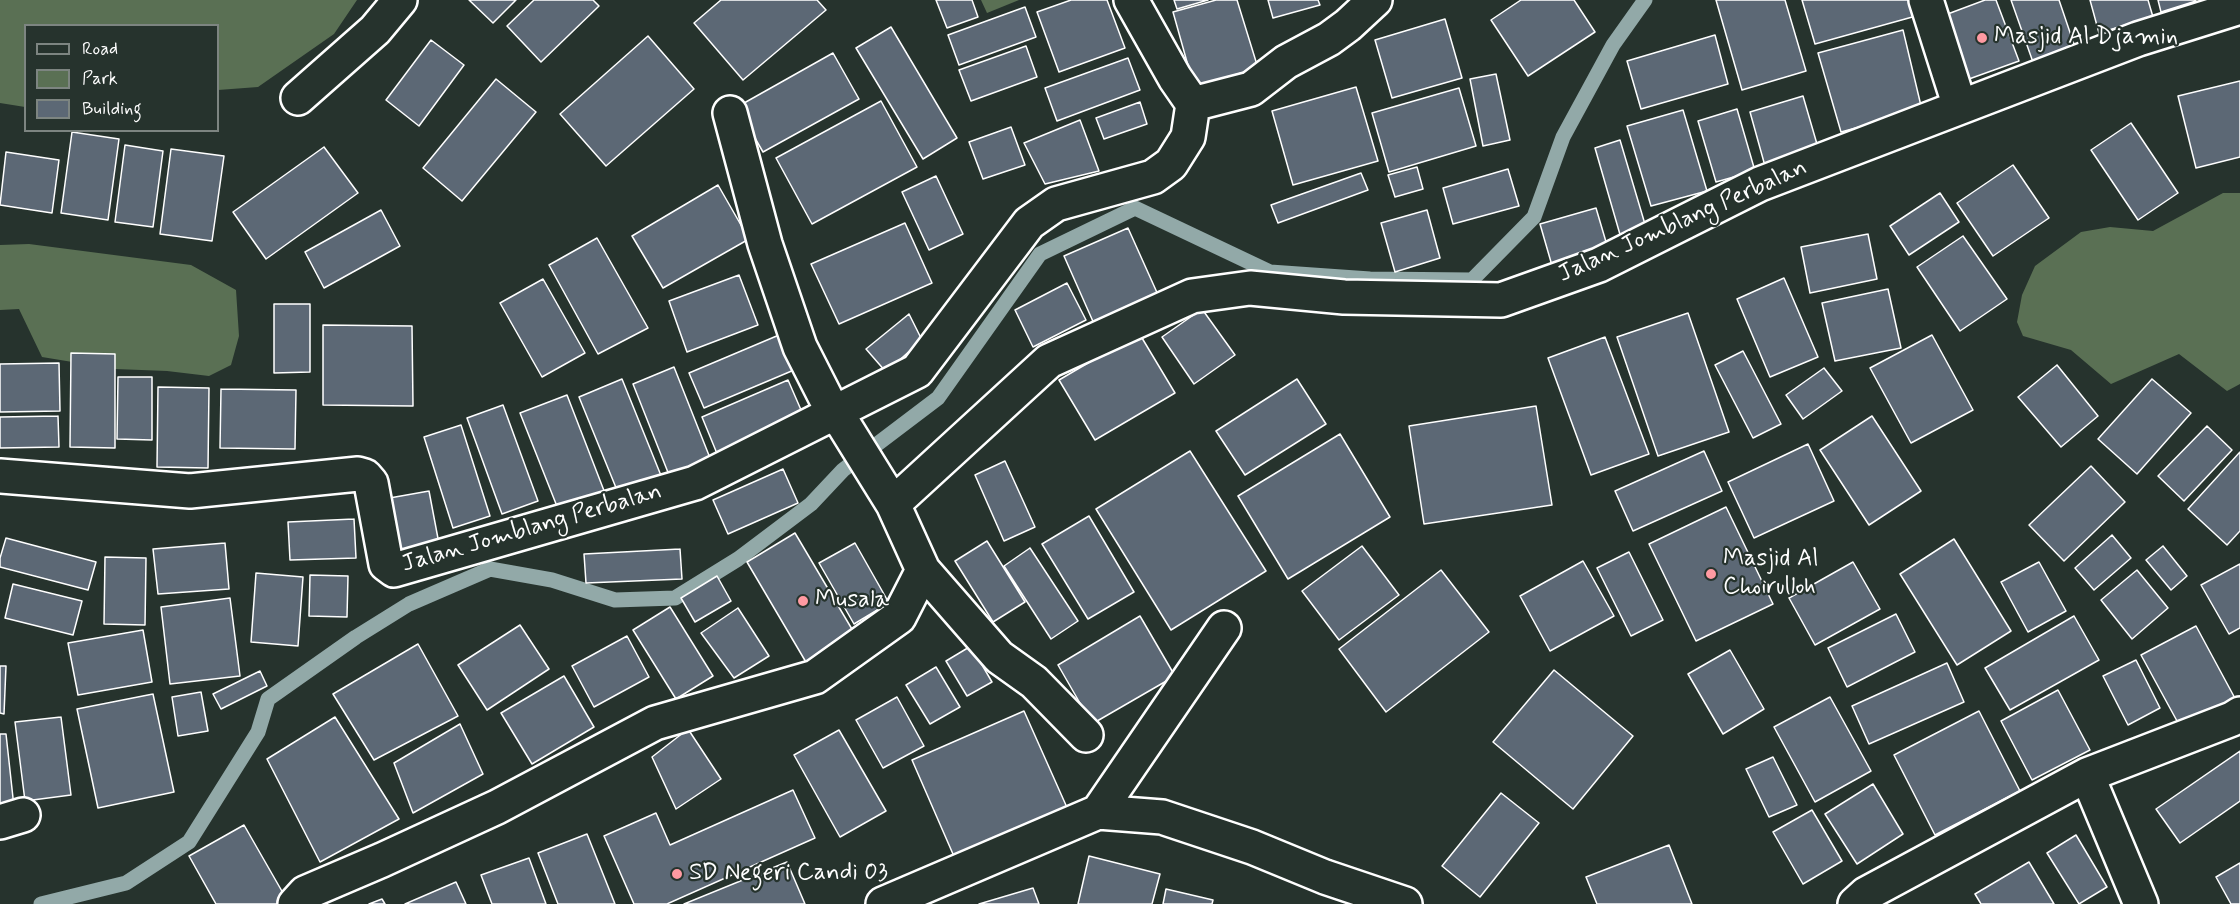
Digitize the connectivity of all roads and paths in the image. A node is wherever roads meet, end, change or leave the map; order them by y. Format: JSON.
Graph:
{"nodes":[{"id":1,"x":400,"y":0,"type":"edge"},
{"id":2,"x":1131,"y":0,"type":"edge"},
{"id":3,"x":1375,"y":0,"type":"edge"},
{"id":4,"x":1926,"y":0,"type":"edge"},
{"id":5,"x":2240,"y":6,"type":"edge"},
{"id":6,"x":298,"y":98,"type":"dead end"},
{"id":7,"x":1193,"y":104,"type":"junction"},
{"id":8,"x":1960,"y":106,"type":"junction"},
{"id":9,"x":730,"y":113,"type":"dead end"},
{"id":10,"x":843,"y":425,"type":"junction"},
{"id":11,"x":0,"y":476,"type":"edge"},
{"id":12,"x":893,"y":504,"type":"junction"},
{"id":13,"x":923,"y":570,"type":"junction"},
{"id":14,"x":1224,"y":628,"type":"dead end"},
{"id":15,"x":2240,"y":714,"type":"edge"},
{"id":16,"x":1086,"y":735,"type":"dead end"},
{"id":17,"x":2087,"y":776,"type":"junction"},
{"id":18,"x":1098,"y":812,"type":"junction"},
{"id":19,"x":295,"y":904,"type":"edge"},
{"id":20,"x":883,"y":904,"type":"edge"},
{"id":21,"x":1406,"y":904,"type":"edge"},
{"id":22,"x":1855,"y":904,"type":"edge"},
{"id":23,"x":2141,"y":904,"type":"edge"}],
"edges":[{"from":1,"to":6,"type":"street"},
{"from":2,"to":7,"type":"street"},
{"from":3,"to":7,"type":"street"},
{"from":4,"to":8,"type":"street"},
{"from":5,"to":8,"type":"street","name":"Jalan Jomblang Perbalan"},
{"from":7,"to":10,"type":"street","name":"Jalan Jomblang Perbalan"},
{"from":8,"to":12,"type":"street","name":"Jalan Jomblang Perbalan"},
{"from":9,"to":10,"type":"street"},
{"from":10,"to":11,"type":"street","name":"Jalan Jomblang Perbalan"},
{"from":10,"to":12,"type":"street"},
{"from":12,"to":13,"type":"street"},
{"from":13,"to":16,"type":"street"},
{"from":13,"to":19,"type":"street"},
{"from":14,"to":18,"type":"street"},
{"from":15,"to":17,"type":"street"},
{"from":17,"to":22,"type":"street"},
{"from":17,"to":23,"type":"street"},
{"from":18,"to":20,"type":"street"},
{"from":18,"to":21,"type":"street"}]}
